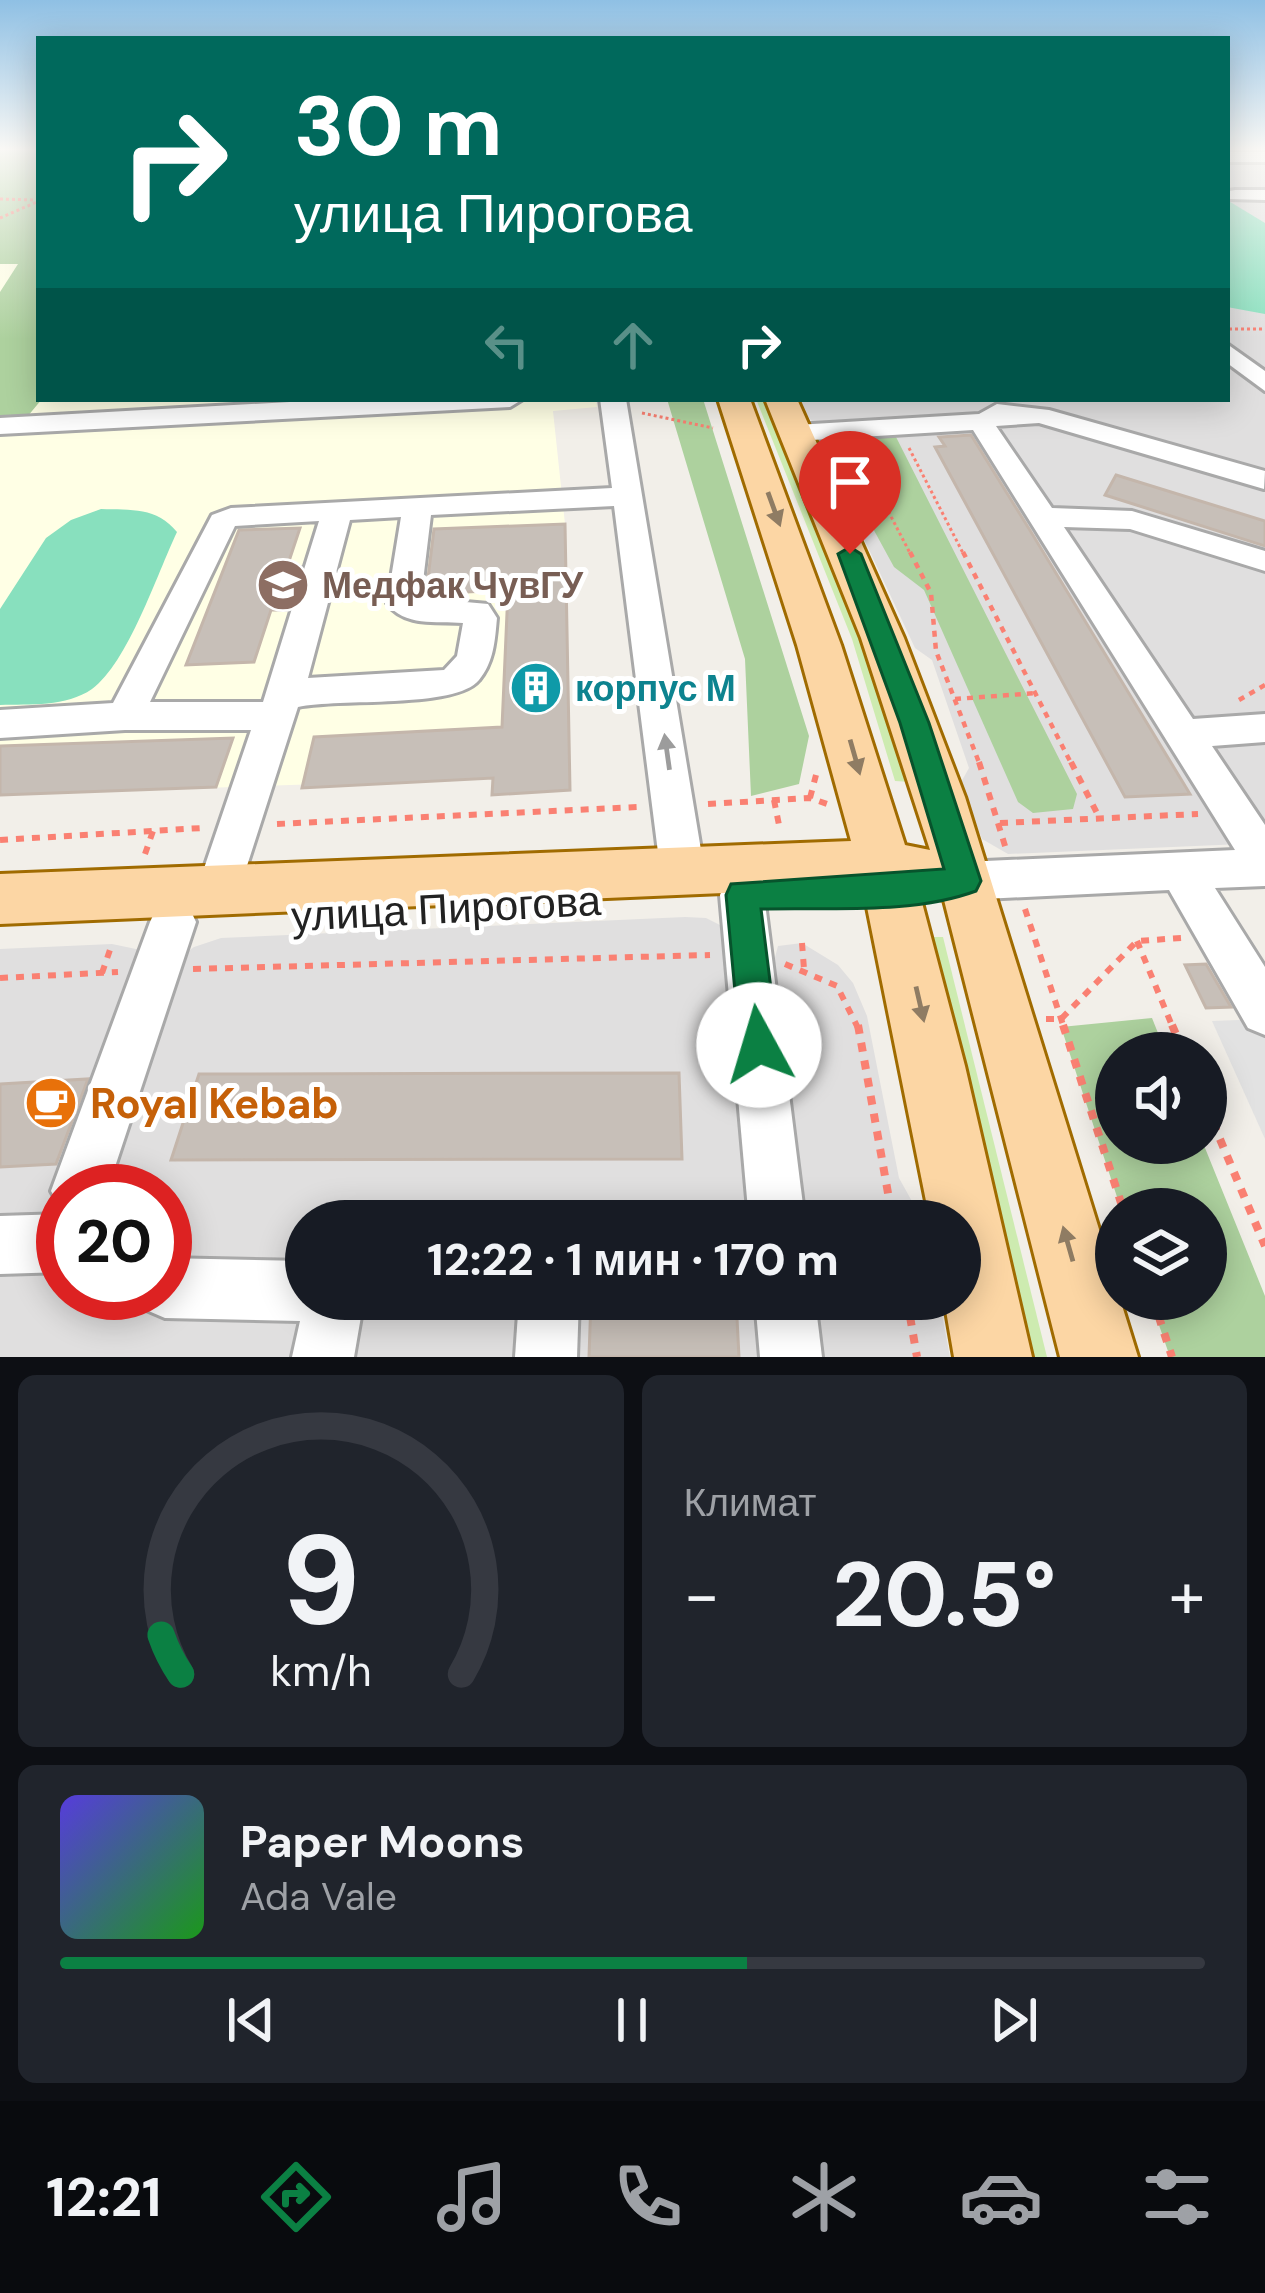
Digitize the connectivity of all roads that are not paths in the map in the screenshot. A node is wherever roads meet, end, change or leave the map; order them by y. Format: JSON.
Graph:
{"nodes":[{"id":1,"x":1230,"y":354,"type":"edge"},
{"id":2,"x":1265,"y":386,"type":"edge"},
{"id":3,"x":1230,"y":391,"type":"edge"},
{"id":4,"x":51,"y":402,"type":"edge"},
{"id":5,"x":392,"y":402,"type":"edge"},
{"id":6,"x":884,"y":402,"type":"edge"},
{"id":7,"x":357,"y":403,"type":"edge"},
{"id":8,"x":614,"y":405,"type":"edge"},
{"id":9,"x":128,"y":410,"type":"edge"},
{"id":10,"x":990,"y":412,"type":"edge"},
{"id":11,"x":727,"y":414,"type":"edge"},
{"id":12,"x":788,"y":416,"type":"edge"},
{"id":13,"x":34,"y":424,"type":"junction"},
{"id":14,"x":0,"y":426,"type":"edge"},
{"id":15,"x":898,"y":428,"type":"junction"},
{"id":16,"x":1264,"y":479,"type":"edge"},
{"id":17,"x":629,"y":496,"type":"junction"},
{"id":18,"x":416,"y":507,"type":"junction"},
{"id":19,"x":337,"y":511,"type":"junction"},
{"id":20,"x":1042,"y":517,"type":"junction"},
{"id":21,"x":1265,"y":561,"type":"edge"},
{"id":22,"x":279,"y":706,"type":"junction"},
{"id":23,"x":124,"y":716,"type":"junction"},
{"id":24,"x":0,"y":724,"type":"edge"},
{"id":25,"x":1265,"y":728,"type":"edge"},
{"id":26,"x":1182,"y":734,"type":"junction"},
{"id":27,"x":1265,"y":864,"type":"edge"},
{"id":28,"x":1181,"y":871,"type":"junction"},
{"id":29,"x":887,"y":877,"type":"junction"},
{"id":30,"x":998,"y":880,"type":"junction"},
{"id":31,"x":684,"y":882,"type":"junction"},
{"id":32,"x":742,"y":895,"type":"junction"},
{"id":33,"x":0,"y":899,"type":"edge"},
{"id":34,"x":191,"y":918,"type":"junction"},
{"id":35,"x":0,"y":929,"type":"edge"},
{"id":36,"x":1265,"y":1011,"type":"edge"},
{"id":37,"x":90,"y":1164,"type":"edge"},
{"id":38,"x":775,"y":1200,"type":"edge"},
{"id":39,"x":36,"y":1243,"type":"edge"},
{"id":40,"x":0,"y":1245,"type":"edge"},
{"id":41,"x":192,"y":1289,"type":"edge"},
{"id":42,"x":285,"y":1291,"type":"edge"},
{"id":43,"x":330,"y":1320,"type":"edge"},
{"id":44,"x":549,"y":1320,"type":"edge"},
{"id":45,"x":787,"y":1320,"type":"edge"},
{"id":46,"x":323,"y":1357,"type":"edge"},
{"id":47,"x":547,"y":1357,"type":"edge"},
{"id":48,"x":791,"y":1357,"type":"edge"},
{"id":49,"x":993,"y":1357,"type":"edge"},
{"id":50,"x":1099,"y":1357,"type":"edge"}],
"edges":[{"from":1,"to":2,"type":"street"},
{"from":2,"to":3,"type":"street"},
{"from":4,"to":13,"type":"street"},
{"from":5,"to":7,"type":"street"},
{"from":6,"to":15,"type":"street"},
{"from":7,"to":9,"type":"street"},
{"from":8,"to":17,"type":"street"},
{"from":9,"to":13,"type":"street"},
{"from":10,"to":15,"type":"street"},
{"from":10,"to":16,"type":"street"},
{"from":10,"to":20,"type":"street"},
{"from":11,"to":29,"type":"main road","one_way":true},
{"from":12,"to":15,"type":"street"},
{"from":12,"to":30,"type":"main road"},
{"from":13,"to":14,"type":"street"},
{"from":17,"to":18,"type":"street"},
{"from":31,"to":17,"type":"street","one_way":true},
{"from":18,"to":19,"type":"street"},
{"from":18,"to":22,"type":"street"},
{"from":19,"to":22,"type":"street"},
{"from":19,"to":23,"type":"street"},
{"from":20,"to":21,"type":"street"},
{"from":20,"to":26,"type":"street"},
{"from":22,"to":23,"type":"street"},
{"from":22,"to":34,"type":"street"},
{"from":23,"to":24,"type":"street"},
{"from":25,"to":26,"type":"street"},
{"from":26,"to":27,"type":"street"},
{"from":27,"to":28,"type":"street"},
{"from":28,"to":30,"type":"street"},
{"from":28,"to":36,"type":"street"},
{"from":29,"to":30,"type":"main road"},
{"from":29,"to":31,"type":"main road","name":"улица Пирогова"},
{"from":29,"to":32,"type":"main road","name":"улица Пирогова"},
{"from":29,"to":49,"type":"main road","one_way":true},
{"from":50,"to":30,"type":"main road","one_way":true},
{"from":31,"to":32,"type":"main road","name":"улица Пирогова"},
{"from":31,"to":34,"type":"main road","name":"улица Пирогова"},
{"from":32,"to":38,"type":"street"},
{"from":33,"to":34,"type":"main road","name":"улица Пирогова"},
{"from":34,"to":35,"type":"main road","name":"улица Пирогова"},
{"from":34,"to":37,"type":"street"},
{"from":39,"to":40,"type":"street"},
{"from":41,"to":42,"type":"street"},
{"from":43,"to":46,"type":"street"},
{"from":44,"to":47,"type":"street"},
{"from":45,"to":48,"type":"street"}]}
